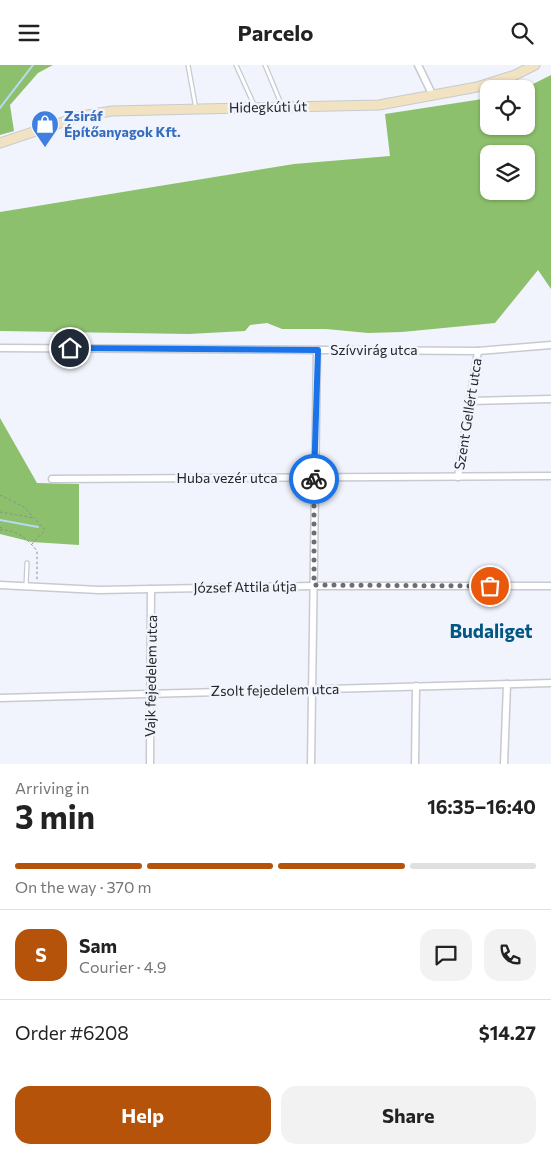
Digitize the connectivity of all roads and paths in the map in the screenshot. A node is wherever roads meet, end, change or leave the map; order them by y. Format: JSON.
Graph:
{"nodes":[{"id":1,"x":188,"y":65,"type":"edge"},
{"id":2,"x":236,"y":65,"type":"edge"},
{"id":3,"x":265,"y":65,"type":"edge"},
{"id":4,"x":418,"y":65,"type":"edge"},
{"id":5,"x":535,"y":65,"type":"edge"},
{"id":6,"x":433,"y":96,"type":"junction"},
{"id":7,"x":282,"y":107,"type":"junction"},
{"id":8,"x":256,"y":108,"type":"junction"},
{"id":9,"x":196,"y":109,"type":"junction"},
{"id":10,"x":0,"y":143,"type":"edge"},
{"id":11,"x":551,"y":345,"type":"edge"},
{"id":12,"x":0,"y":348,"type":"edge"},
{"id":13,"x":318,"y":350,"type":"junction"},
{"id":14,"x":478,"y":351,"type":"junction"},
{"id":15,"x":551,"y":399,"type":"edge"},
{"id":16,"x":470,"y":401,"type":"junction"},
{"id":17,"x":551,"y":475,"type":"edge"},
{"id":18,"x":314,"y":477,"type":"junction"},
{"id":19,"x":458,"y":477,"type":"junction"},
{"id":20,"x":52,"y":479,"type":"dead end"},
{"id":21,"x":0,"y":495,"type":"edge"},
{"id":22,"x":0,"y":512,"type":"edge"},
{"id":23,"x":35,"y":518,"type":"junction"},
{"id":24,"x":0,"y":529,"type":"edge"},
{"id":25,"x":32,"y":544,"type":"junction"},
{"id":26,"x":26,"y":563,"type":"dead end"},
{"id":27,"x":0,"y":585,"type":"edge"},
{"id":28,"x":314,"y":585,"type":"junction"},
{"id":29,"x":26,"y":586,"type":"junction"},
{"id":30,"x":551,"y":586,"type":"edge"},
{"id":31,"x":37,"y":587,"type":"junction"},
{"id":32,"x":151,"y":589,"type":"junction"},
{"id":33,"x":551,"y":683,"type":"edge"},
{"id":34,"x":507,"y":684,"type":"junction"},
{"id":35,"x":416,"y":686,"type":"junction"},
{"id":36,"x":312,"y":689,"type":"junction"},
{"id":37,"x":151,"y":693,"type":"junction"},
{"id":38,"x":0,"y":697,"type":"edge"},
{"id":39,"x":150,"y":764,"type":"edge"},
{"id":40,"x":311,"y":764,"type":"edge"},
{"id":41,"x":415,"y":764,"type":"edge"},
{"id":42,"x":504,"y":764,"type":"edge"}],
"edges":[{"from":1,"to":9,"type":"lane"},
{"from":2,"to":8,"type":"lane"},
{"from":3,"to":7,"type":"lane"},
{"from":4,"to":6,"type":"street"},
{"from":5,"to":6,"type":"main road","name":"Hidegkúti út"},
{"from":6,"to":7,"type":"main road","name":"Hidegkúti út"},
{"from":7,"to":8,"type":"main road","name":"Hidegkúti út"},
{"from":8,"to":9,"type":"main road","name":"Hidegkúti út"},
{"from":9,"to":10,"type":"main road","name":"Hidegkúti út"},
{"from":11,"to":14,"type":"street","name":"Szívvirág utca"},
{"from":12,"to":13,"type":"street","name":"Szívvirág utca"},
{"from":13,"to":14,"type":"street","name":"Szívvirág utca"},
{"from":13,"to":18,"type":"street"},
{"from":14,"to":16,"type":"street","name":"Szent Gellért utca"},
{"from":15,"to":16,"type":"street"},
{"from":16,"to":19,"type":"street","name":"Szent Gellért utca"},
{"from":17,"to":19,"type":"street","name":"Huba vezér utca"},
{"from":18,"to":19,"type":"street","name":"Huba vezér utca"},
{"from":18,"to":20,"type":"street","name":"Huba vezér utca"},
{"from":18,"to":28,"type":"street"},
{"from":21,"to":23,"type":"path"},
{"from":22,"to":23,"type":"path"},
{"from":23,"to":25,"type":"path"},
{"from":24,"to":25,"type":"path"},
{"from":25,"to":31,"type":"path"},
{"from":26,"to":29,"type":"lane"},
{"from":27,"to":29,"type":"street","name":"József Attila útja"},
{"from":28,"to":30,"type":"street","name":"József Attila útja"},
{"from":28,"to":32,"type":"street","name":"József Attila útja"},
{"from":28,"to":36,"type":"street"},
{"from":29,"to":31,"type":"street","name":"József Attila útja"},
{"from":31,"to":32,"type":"street","name":"József Attila útja"},
{"from":32,"to":37,"type":"street","name":"Vajk fejedelem utca"},
{"from":33,"to":34,"type":"street","name":"Zsolt fejedelem utca"},
{"from":34,"to":35,"type":"street","name":"Zsolt fejedelem utca"},
{"from":34,"to":42,"type":"street"},
{"from":35,"to":36,"type":"street","name":"Zsolt fejedelem utca"},
{"from":35,"to":41,"type":"street"},
{"from":36,"to":37,"type":"street","name":"Zsolt fejedelem utca"},
{"from":36,"to":40,"type":"street"},
{"from":37,"to":38,"type":"street","name":"Zsolt fejedelem utca"},
{"from":37,"to":39,"type":"street","name":"Vajk fejedelem utca"}]}
